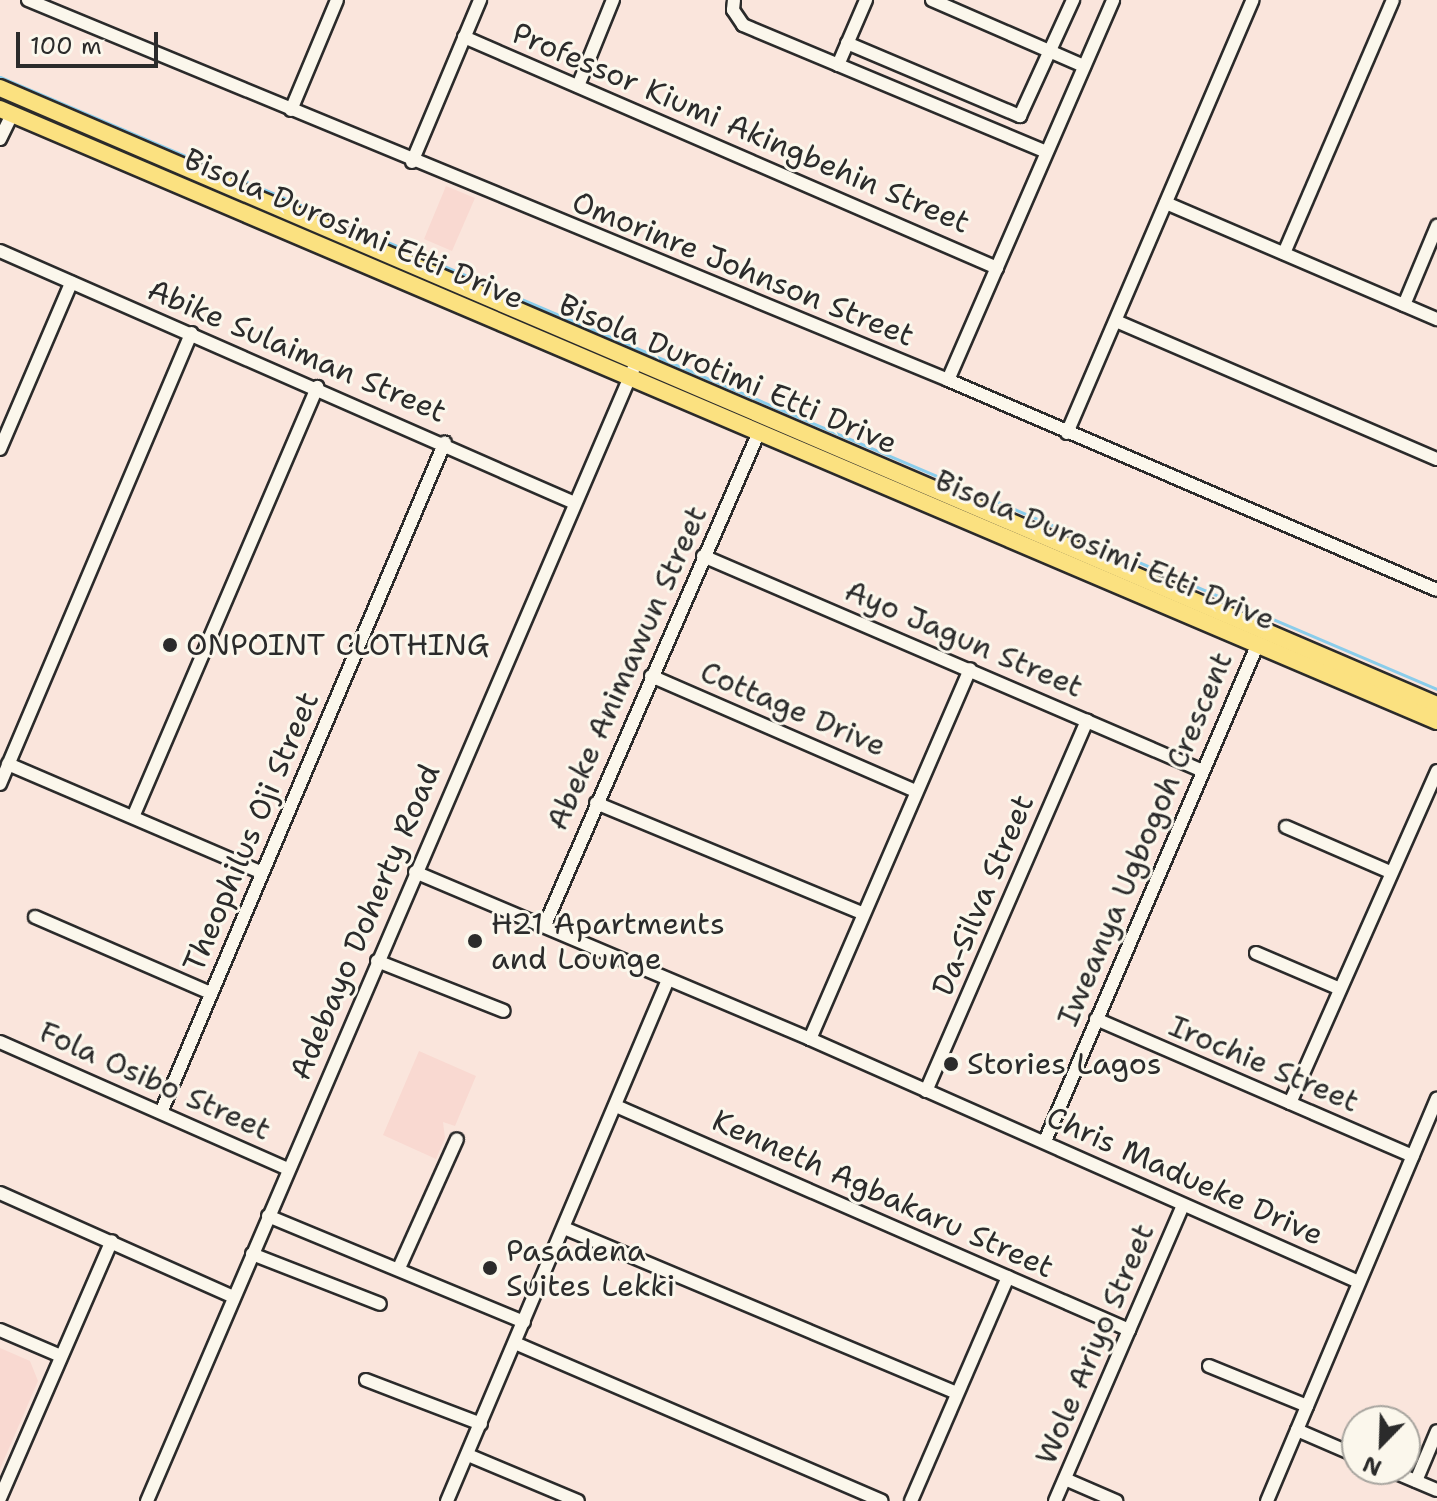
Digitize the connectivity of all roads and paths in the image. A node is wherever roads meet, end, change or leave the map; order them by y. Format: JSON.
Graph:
{"nodes":[{"id":1,"x":28,"y":0,"type":"edge"},
{"id":2,"x":337,"y":0,"type":"edge"},
{"id":3,"x":480,"y":0,"type":"edge"},
{"id":4,"x":613,"y":0,"type":"edge"},
{"id":5,"x":734,"y":0,"type":"edge"},
{"id":6,"x":866,"y":0,"type":"edge"},
{"id":7,"x":932,"y":0,"type":"edge"},
{"id":8,"x":1073,"y":0,"type":"edge"},
{"id":9,"x":1113,"y":0,"type":"edge"},
{"id":10,"x":1253,"y":0,"type":"edge"},
{"id":11,"x":1393,"y":0,"type":"edge"},
{"id":12,"x":464,"y":37,"type":"junction"},
{"id":13,"x":847,"y":43,"type":"junction"},
{"id":14,"x":1051,"y":52,"type":"junction"},
{"id":15,"x":838,"y":65,"type":"junction"},
{"id":16,"x":1084,"y":66,"type":"junction"},
{"id":17,"x":578,"y":86,"type":"junction"},
{"id":18,"x":0,"y":88,"type":"edge"},
{"id":19,"x":291,"y":110,"type":"junction"},
{"id":20,"x":6,"y":111,"type":"edge"},
{"id":21,"x":0,"y":139,"type":"edge"},
{"id":22,"x":1047,"y":152,"type":"junction"},
{"id":23,"x":412,"y":162,"type":"junction"},
{"id":24,"x":1166,"y":203,"type":"junction"},
{"id":25,"x":1437,"y":226,"type":"edge"},
{"id":26,"x":0,"y":251,"type":"edge"},
{"id":27,"x":1284,"y":253,"type":"junction"},
{"id":28,"x":997,"y":268,"type":"junction"},
{"id":29,"x":71,"y":283,"type":"junction"},
{"id":30,"x":1404,"y":305,"type":"junction"},
{"id":31,"x":1437,"y":319,"type":"edge"},
{"id":32,"x":1116,"y":321,"type":"junction"},
{"id":33,"x":191,"y":333,"type":"junction"},
{"id":34,"x":633,"y":372,"type":"junction"},
{"id":35,"x":948,"y":380,"type":"junction"},
{"id":36,"x":317,"y":387,"type":"junction"},
{"id":37,"x":759,"y":432,"type":"junction"},
{"id":38,"x":1067,"y":433,"type":"junction"},
{"id":39,"x":445,"y":442,"type":"junction"},
{"id":40,"x":0,"y":449,"type":"edge"},
{"id":41,"x":1437,"y":459,"type":"edge"},
{"id":42,"x":572,"y":502,"type":"junction"},
{"id":43,"x":703,"y":556,"type":"junction"},
{"id":44,"x":1437,"y":590,"type":"edge"},
{"id":45,"x":1257,"y":646,"type":"junction"},
{"id":46,"x":970,"y":669,"type":"junction"},
{"id":47,"x":651,"y":676,"type":"junction"},
{"id":48,"x":1437,"y":705,"type":"edge"},
{"id":49,"x":1087,"y":720,"type":"junction"},
{"id":50,"x":1437,"y":721,"type":"edge"},
{"id":51,"x":8,"y":764,"type":"junction"},
{"id":52,"x":1203,"y":771,"type":"junction"},
{"id":53,"x":1437,"y":771,"type":"edge"},
{"id":54,"x":0,"y":784,"type":"edge"},
{"id":55,"x":916,"y":791,"type":"junction"},
{"id":56,"x":596,"y":803,"type":"junction"},
{"id":57,"x":133,"y":817,"type":"junction"},
{"id":58,"x":1286,"y":827,"type":"dead end"},
{"id":59,"x":415,"y":872,"type":"junction"},
{"id":60,"x":1390,"y":872,"type":"junction"},
{"id":61,"x":262,"y":873,"type":"junction"},
{"id":62,"x":861,"y":913,"type":"junction"},
{"id":63,"x":35,"y":917,"type":"dead end"},
{"id":64,"x":545,"y":925,"type":"junction"},
{"id":65,"x":1256,"y":953,"type":"dead end"},
{"id":66,"x":377,"y":961,"type":"junction"},
{"id":67,"x":667,"y":982,"type":"junction"},
{"id":68,"x":1338,"y":988,"type":"junction"},
{"id":69,"x":211,"y":993,"type":"junction"},
{"id":70,"x":504,"y":1011,"type":"dead end"},
{"id":71,"x":1096,"y":1019,"type":"junction"},
{"id":72,"x":810,"y":1039,"type":"junction"},
{"id":73,"x":0,"y":1042,"type":"edge"},
{"id":74,"x":926,"y":1091,"type":"junction"},
{"id":75,"x":1437,"y":1098,"type":"edge"},
{"id":76,"x":1290,"y":1103,"type":"junction"},
{"id":77,"x":616,"y":1106,"type":"junction"},
{"id":78,"x":162,"y":1110,"type":"junction"},
{"id":79,"x":457,"y":1139,"type":"dead end"},
{"id":80,"x":1045,"y":1141,"type":"junction"},
{"id":81,"x":1413,"y":1156,"type":"junction"},
{"id":82,"x":288,"y":1169,"type":"junction"},
{"id":83,"x":0,"y":1193,"type":"edge"},
{"id":84,"x":1182,"y":1207,"type":"junction"},
{"id":85,"x":268,"y":1216,"type":"junction"},
{"id":86,"x":564,"y":1228,"type":"junction"},
{"id":87,"x":112,"y":1241,"type":"junction"},
{"id":88,"x":252,"y":1254,"type":"junction"},
{"id":89,"x":399,"y":1268,"type":"junction"},
{"id":90,"x":1008,"y":1277,"type":"junction"},
{"id":91,"x":1359,"y":1282,"type":"junction"},
{"id":92,"x":234,"y":1297,"type":"junction"},
{"id":93,"x":380,"y":1304,"type":"dead end"},
{"id":94,"x":524,"y":1322,"type":"junction"},
{"id":95,"x":0,"y":1330,"type":"edge"},
{"id":96,"x":1129,"y":1330,"type":"junction"},
{"id":97,"x":515,"y":1343,"type":"junction"},
{"id":98,"x":61,"y":1356,"type":"junction"},
{"id":99,"x":1209,"y":1366,"type":"dead end"},
{"id":100,"x":366,"y":1380,"type":"dead end"},
{"id":101,"x":957,"y":1393,"type":"junction"},
{"id":102,"x":1307,"y":1406,"type":"junction"},
{"id":103,"x":481,"y":1424,"type":"junction"},
{"id":104,"x":1297,"y":1430,"type":"junction"},
{"id":105,"x":1437,"y":1431,"type":"edge"},
{"id":106,"x":1341,"y":1449,"type":"edge"},
{"id":107,"x":468,"y":1455,"type":"junction"},
{"id":108,"x":1421,"y":1469,"type":"edge"},
{"id":109,"x":1065,"y":1479,"type":"junction"},
{"id":110,"x":0,"y":1498,"type":"edge"},
{"id":111,"x":147,"y":1501,"type":"edge"},
{"id":112,"x":447,"y":1501,"type":"edge"},
{"id":113,"x":578,"y":1501,"type":"edge"},
{"id":114,"x":881,"y":1501,"type":"edge"},
{"id":115,"x":911,"y":1501,"type":"edge"},
{"id":116,"x":1055,"y":1501,"type":"edge"},
{"id":117,"x":1116,"y":1501,"type":"edge"},
{"id":118,"x":1267,"y":1501,"type":"edge"}],
"edges":[{"from":1,"to":19,"type":"street","name":"Omorinre Johnson Street"},
{"from":2,"to":19,"type":"street"},
{"from":3,"to":12,"type":"street"},
{"from":4,"to":17,"type":"street"},
{"from":5,"to":15,"type":"street"},
{"from":6,"to":13,"type":"street"},
{"from":7,"to":14,"type":"street"},
{"from":8,"to":14,"type":"street"},
{"from":9,"to":16,"type":"street"},
{"from":10,"to":24,"type":"street"},
{"from":11,"to":27,"type":"street"},
{"from":12,"to":17,"type":"street","name":"Professor Kiumi Akingbehin Street"},
{"from":12,"to":23,"type":"street"},
{"from":13,"to":14,"type":"street"},
{"from":13,"to":15,"type":"street"},
{"from":14,"to":16,"type":"street"},
{"from":15,"to":22,"type":"street"},
{"from":16,"to":22,"type":"street"},
{"from":17,"to":28,"type":"street","name":"Professor Kiumi Akingbehin Street"},
{"from":18,"to":34,"type":"main road","name":"Bisola Durotimi Etti Drive"},
{"from":19,"to":23,"type":"street","name":"Omorinre Johnson Street"},
{"from":20,"to":21,"type":"street"},
{"from":20,"to":34,"type":"main road","name":"Bisola Durosimi Etti Drive"},
{"from":22,"to":28,"type":"street"},
{"from":23,"to":35,"type":"street","name":"Omorinre Johnson Street"},
{"from":24,"to":27,"type":"street"},
{"from":24,"to":32,"type":"street"},
{"from":25,"to":30,"type":"street"},
{"from":26,"to":29,"type":"street","name":"Abike Sulaiman Street"},
{"from":27,"to":30,"type":"street"},
{"from":28,"to":35,"type":"street"},
{"from":29,"to":33,"type":"street","name":"Abike Sulaiman Street"},
{"from":29,"to":40,"type":"street"},
{"from":30,"to":31,"type":"street"},
{"from":32,"to":38,"type":"street"},
{"from":32,"to":41,"type":"street"},
{"from":33,"to":36,"type":"street","name":"Abike Sulaiman Street"},
{"from":33,"to":51,"type":"street"},
{"from":34,"to":37,"type":"main road","name":"Bisola Durosimi Etti Drive"},
{"from":34,"to":42,"type":"street","name":"Adebayo Doherty Road"},
{"from":34,"to":48,"type":"main road","name":"Bisola Durotimi Etti Drive"},
{"from":35,"to":38,"type":"street","name":"Omorinre Johnson Street"},
{"from":36,"to":39,"type":"street","name":"Abike Sulaiman Street"},
{"from":36,"to":57,"type":"street"},
{"from":37,"to":43,"type":"street","name":"Abeke Animawun Street"},
{"from":37,"to":45,"type":"main road","name":"Bisola Durosimi Etti Drive"},
{"from":38,"to":44,"type":"street","name":"Omorinre Johnson Street"},
{"from":39,"to":42,"type":"street","name":"Abike Sulaiman Street"},
{"from":39,"to":61,"type":"street","name":"Theophilus Oji Street"},
{"from":42,"to":59,"type":"street","name":"Adebayo Doherty Road"},
{"from":43,"to":46,"type":"street","name":"Ayo Jagun Street"},
{"from":43,"to":47,"type":"street","name":"Abeke Animawun Street"},
{"from":45,"to":50,"type":"main road","name":"Bisola Durosimi Etti Drive"},
{"from":45,"to":52,"type":"street","name":"Iweanya Ugbogoh Crescent"},
{"from":46,"to":49,"type":"street","name":"Ayo Jagun Street"},
{"from":46,"to":55,"type":"street"},
{"from":47,"to":55,"type":"street","name":"Cottage Drive"},
{"from":47,"to":56,"type":"street","name":"Abeke Animawun Street"},
{"from":49,"to":52,"type":"street","name":"Ayo Jagun Street"},
{"from":49,"to":74,"type":"street","name":"Da-Silva Street"},
{"from":51,"to":54,"type":"street"},
{"from":51,"to":57,"type":"street"},
{"from":52,"to":71,"type":"street","name":"Iweanya Ugbogoh Crescent"},
{"from":53,"to":60,"type":"street"},
{"from":55,"to":62,"type":"street"},
{"from":56,"to":62,"type":"street"},
{"from":56,"to":64,"type":"street","name":"Abeke Animawun Street"},
{"from":57,"to":61,"type":"street"},
{"from":58,"to":60,"type":"street"},
{"from":59,"to":64,"type":"street","name":"Chris Madueke Drive"},
{"from":59,"to":66,"type":"street","name":"Adebayo Doherty Road"},
{"from":60,"to":68,"type":"street"},
{"from":61,"to":69,"type":"street","name":"Theophilus Oji Street"},
{"from":62,"to":72,"type":"street"},
{"from":63,"to":69,"type":"street"},
{"from":64,"to":67,"type":"street","name":"Chris Madueke Drive"},
{"from":65,"to":68,"type":"street"},
{"from":66,"to":70,"type":"street"},
{"from":66,"to":82,"type":"street","name":"Adebayo Doherty Road"},
{"from":67,"to":72,"type":"street","name":"Chris Madueke Drive"},
{"from":67,"to":77,"type":"street"},
{"from":68,"to":76,"type":"street"},
{"from":69,"to":78,"type":"street","name":"Theophilus Oji Street"},
{"from":71,"to":76,"type":"street","name":"Irochie Street"},
{"from":71,"to":80,"type":"street","name":"Iweanya Ugbogoh Crescent"},
{"from":72,"to":74,"type":"street","name":"Chris Madueke Drive"},
{"from":73,"to":78,"type":"street","name":"Fola Osibo Street"},
{"from":74,"to":80,"type":"street","name":"Chris Madueke Drive"},
{"from":75,"to":81,"type":"street"},
{"from":76,"to":81,"type":"street","name":"Irochie Street"},
{"from":77,"to":86,"type":"street"},
{"from":77,"to":90,"type":"street","name":"Kenneth Agbakaru Street"},
{"from":78,"to":82,"type":"street","name":"Fola Osibo Street"},
{"from":79,"to":89,"type":"street"},
{"from":80,"to":84,"type":"street","name":"Chris Madueke Drive"},
{"from":81,"to":91,"type":"street"},
{"from":82,"to":85,"type":"street","name":"Adebayo Doherty Road"},
{"from":83,"to":87,"type":"street"},
{"from":84,"to":91,"type":"street","name":"Chris Madueke Drive"},
{"from":84,"to":96,"type":"street","name":"Wole Ariyo Street"},
{"from":85,"to":88,"type":"street","name":"Adebayo Doherty Road"},
{"from":85,"to":89,"type":"street"},
{"from":86,"to":94,"type":"street"},
{"from":86,"to":101,"type":"street"},
{"from":87,"to":92,"type":"street"},
{"from":87,"to":98,"type":"street"},
{"from":88,"to":92,"type":"street","name":"Adebayo Doherty Road"},
{"from":88,"to":93,"type":"street"},
{"from":89,"to":94,"type":"street"},
{"from":90,"to":96,"type":"street","name":"Kenneth Agbakaru Street"},
{"from":90,"to":101,"type":"street"},
{"from":91,"to":102,"type":"street"},
{"from":92,"to":111,"type":"street","name":"Adebayo Doherty Road"},
{"from":94,"to":97,"type":"street"},
{"from":95,"to":98,"type":"street"},
{"from":96,"to":109,"type":"street","name":"Wole Ariyo Street"},
{"from":97,"to":103,"type":"street"},
{"from":97,"to":114,"type":"street"},
{"from":98,"to":110,"type":"street"},
{"from":99,"to":102,"type":"street"},
{"from":100,"to":103,"type":"street"},
{"from":101,"to":115,"type":"street"},
{"from":102,"to":104,"type":"street"},
{"from":103,"to":107,"type":"street"},
{"from":104,"to":106,"type":"street"},
{"from":104,"to":118,"type":"street"},
{"from":105,"to":108,"type":"street"},
{"from":107,"to":112,"type":"street"},
{"from":107,"to":113,"type":"street"},
{"from":109,"to":116,"type":"street","name":"Wole Ariyo Street"},
{"from":109,"to":117,"type":"street"}]}
